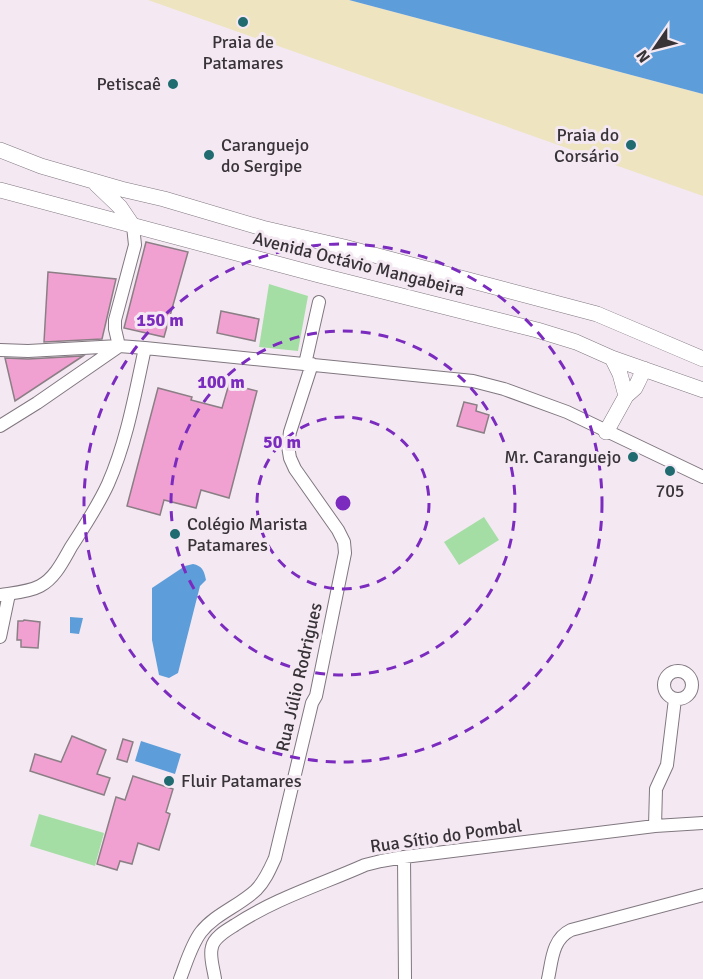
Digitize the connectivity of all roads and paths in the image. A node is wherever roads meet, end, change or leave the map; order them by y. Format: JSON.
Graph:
{"nodes":[{"id":1,"x":0,"y":150,"type":"edge"},
{"id":2,"x":91,"y":180,"type":"junction"},
{"id":3,"x":0,"y":190,"type":"edge"},
{"id":4,"x":133,"y":226,"type":"junction"},
{"id":5,"x":319,"y":302,"type":"dead end"},
{"id":6,"x":119,"y":346,"type":"junction"},
{"id":7,"x":145,"y":348,"type":"junction"},
{"id":8,"x":0,"y":350,"type":"edge"},
{"id":9,"x":612,"y":358,"type":"junction"},
{"id":10,"x":703,"y":359,"type":"edge"},
{"id":11,"x":308,"y":364,"type":"junction"},
{"id":12,"x":644,"y":369,"type":"junction"},
{"id":13,"x":703,"y":390,"type":"edge"},
{"id":14,"x":626,"y":396,"type":"junction"},
{"id":15,"x":0,"y":426,"type":"edge"},
{"id":16,"x":606,"y":432,"type":"junction"},
{"id":17,"x":703,"y":477,"type":"edge"},
{"id":18,"x":5,"y":594,"type":"edge"},
{"id":19,"x":0,"y":637,"type":"edge"},
{"id":20,"x":675,"y":699,"type":"dead end"},
{"id":21,"x":703,"y":823,"type":"edge"},
{"id":22,"x":655,"y":826,"type":"junction"},
{"id":23,"x":404,"y":857,"type":"junction"},
{"id":24,"x":703,"y":895,"type":"edge"},
{"id":25,"x":180,"y":979,"type":"edge"},
{"id":26,"x":215,"y":979,"type":"edge"},
{"id":27,"x":405,"y":979,"type":"edge"},
{"id":28,"x":548,"y":979,"type":"edge"}],
"edges":[{"from":1,"to":2,"type":"main road","name":"Avenida Octávio Mangabeira"},
{"from":2,"to":4,"type":"main road"},
{"from":2,"to":10,"type":"main road","name":"Avenida Octávio Mangabeira"},
{"from":3,"to":4,"type":"main road","name":"Avenida Octávio Mangabeira"},
{"from":4,"to":6,"type":"street"},
{"from":4,"to":9,"type":"main road","name":"Avenida Octávio Mangabeira"},
{"from":5,"to":11,"type":"street","name":"Rua Júlio Rodrigues"},
{"from":6,"to":7,"type":"street"},
{"from":6,"to":8,"type":"street"},
{"from":6,"to":15,"type":"street"},
{"from":7,"to":11,"type":"street"},
{"from":7,"to":18,"type":"street"},
{"from":9,"to":12,"type":"main road","name":"Avenida Octávio Mangabeira"},
{"from":9,"to":14,"type":"main road"},
{"from":11,"to":16,"type":"street"},
{"from":11,"to":25,"type":"street","name":"Rua Júlio Rodrigues"},
{"from":12,"to":13,"type":"main road","name":"Avenida Octávio Mangabeira"},
{"from":12,"to":14,"type":"main road"},
{"from":14,"to":16,"type":"main road"},
{"from":16,"to":17,"type":"street"},
{"from":18,"to":19,"type":"street"},
{"from":20,"to":22,"type":"street"},
{"from":21,"to":22,"type":"street","name":"Rua Sítio do Pombal"},
{"from":22,"to":23,"type":"street","name":"Rua Sítio do Pombal"},
{"from":23,"to":26,"type":"street","name":"Rua Sítio do Pombal"},
{"from":23,"to":27,"type":"street"},
{"from":24,"to":28,"type":"street"}]}
